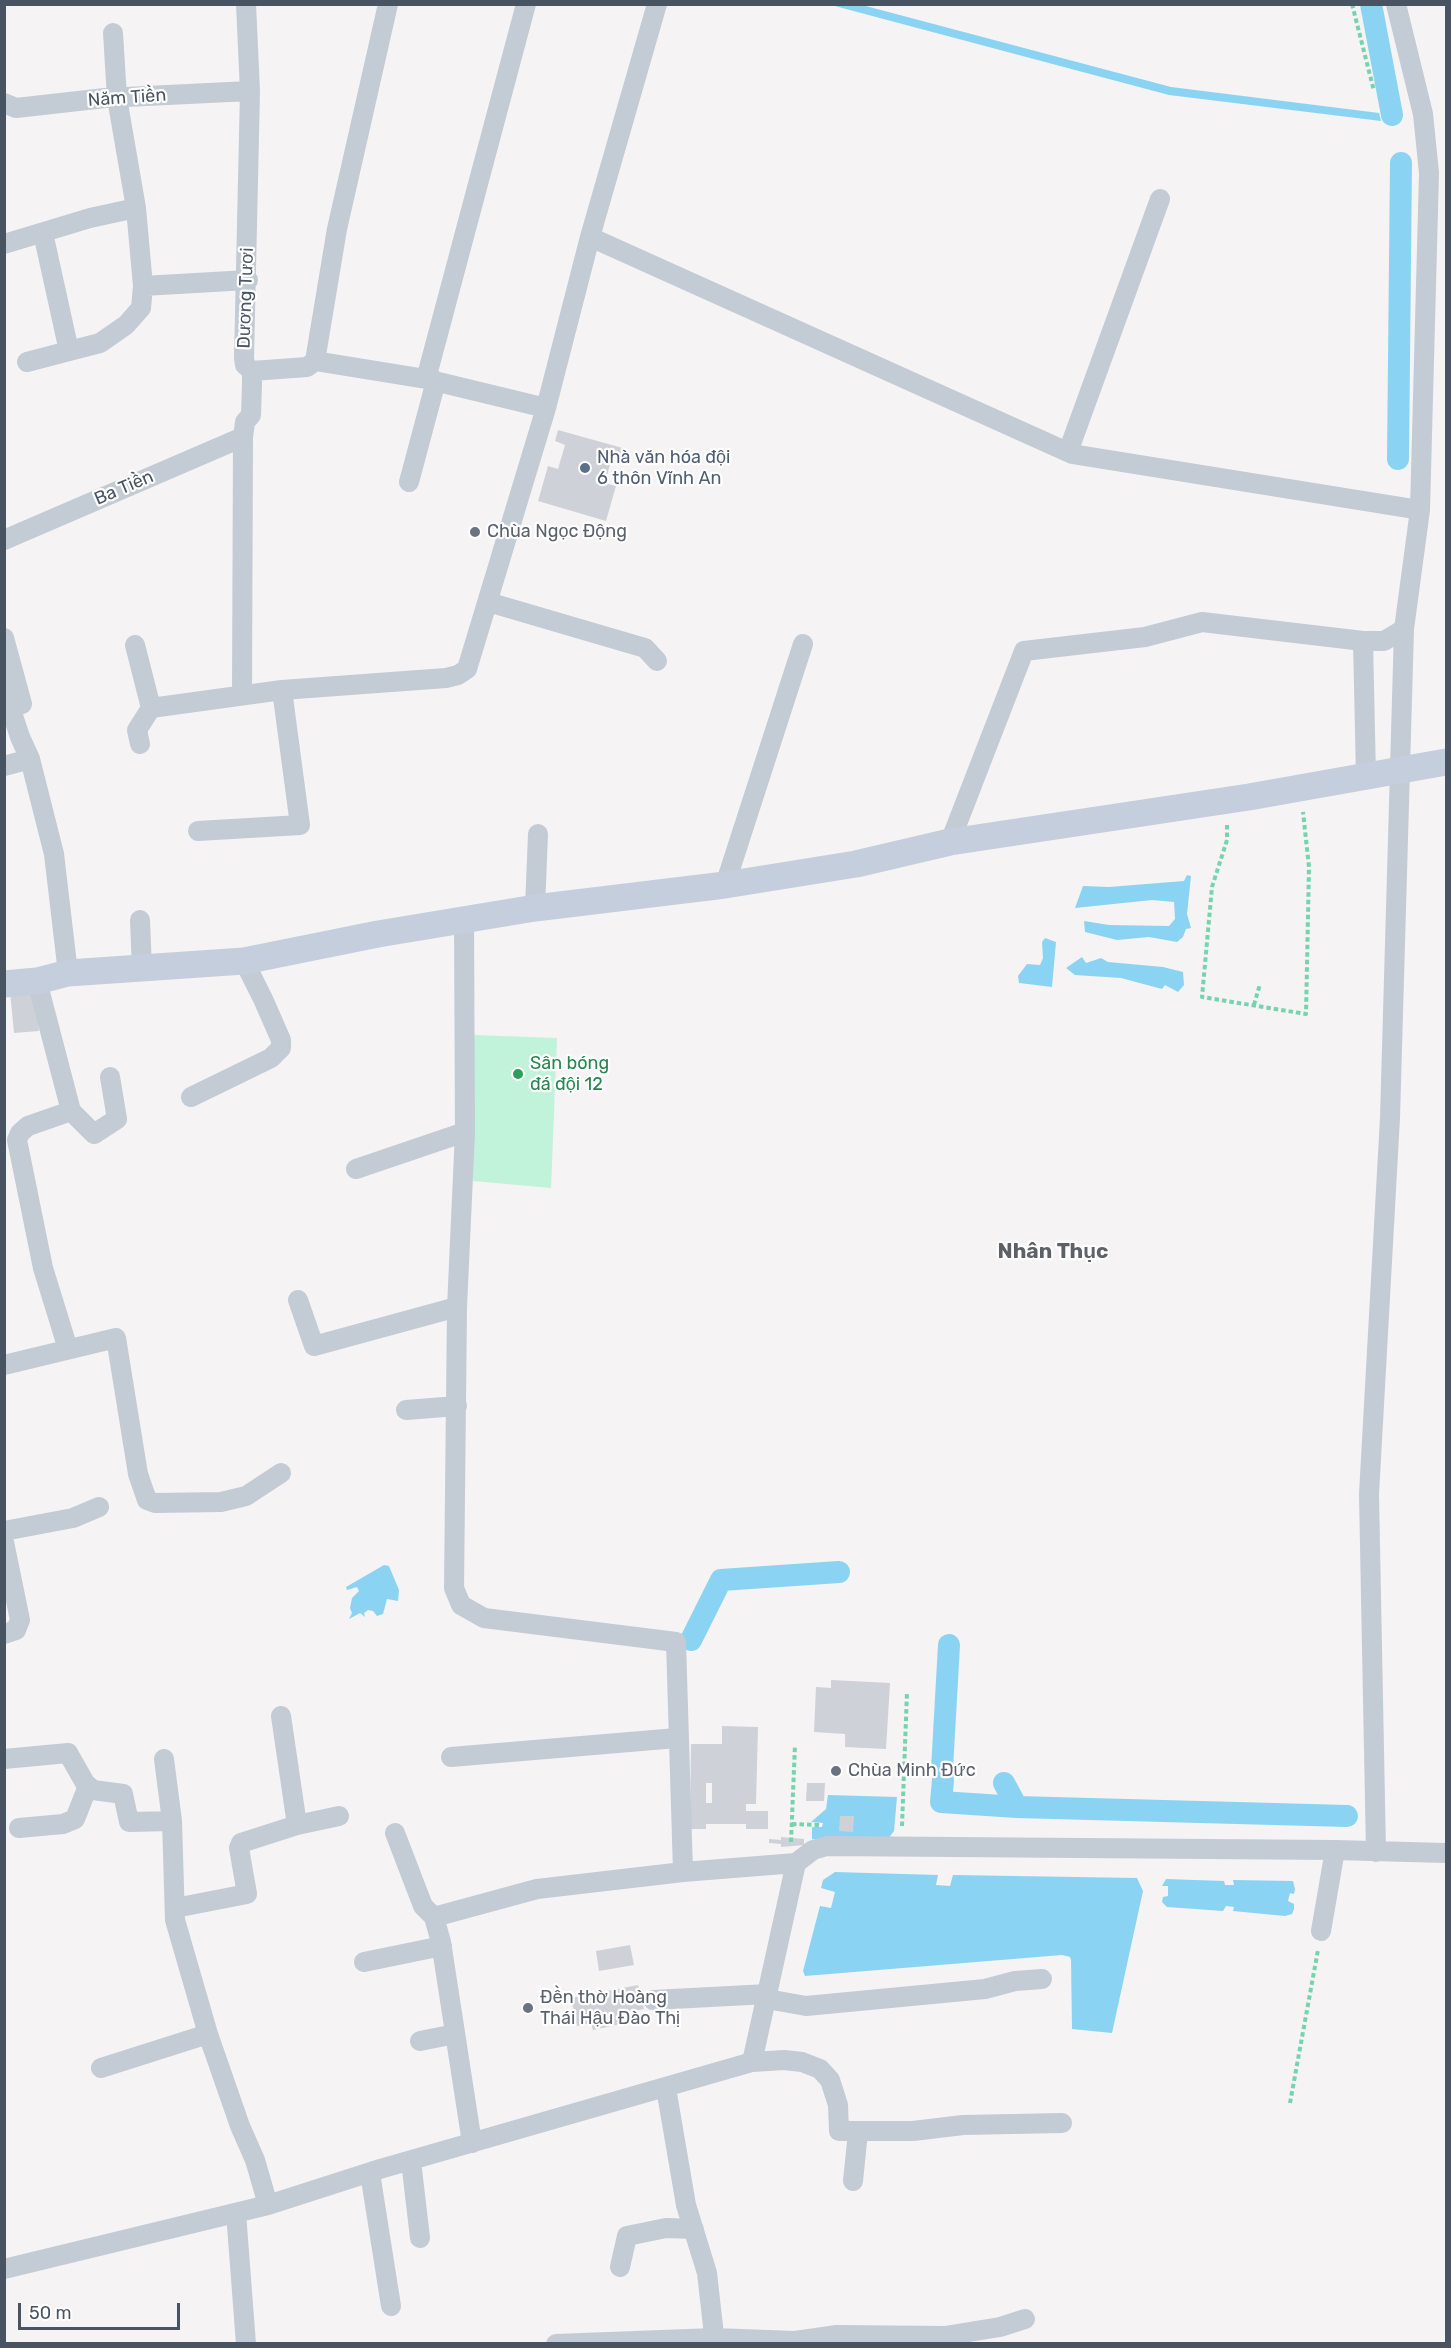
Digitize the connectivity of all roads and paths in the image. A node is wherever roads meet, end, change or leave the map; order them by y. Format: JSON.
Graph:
{"nodes":[{"id":1,"x":246,"y":4,"type":"edge"},
{"id":2,"x":388,"y":4,"type":"edge"},
{"id":3,"x":526,"y":4,"type":"edge"},
{"id":4,"x":657,"y":4,"type":"edge"},
{"id":5,"x":1352,"y":4,"type":"edge"},
{"id":6,"x":1396,"y":4,"type":"edge"},
{"id":7,"x":113,"y":33,"type":"dead end"},
{"id":8,"x":250,"y":91,"type":"junction"},
{"id":9,"x":1374,"y":91,"type":"dead end"},
{"id":10,"x":117,"y":98,"type":"junction"},
{"id":11,"x":4,"y":104,"type":"edge"},
{"id":12,"x":1160,"y":199,"type":"dead end"},
{"id":13,"x":136,"y":208,"type":"junction"},
{"id":14,"x":43,"y":233,"type":"junction"},
{"id":15,"x":590,"y":237,"type":"junction"},
{"id":16,"x":4,"y":244,"type":"edge"},
{"id":17,"x":248,"y":280,"type":"junction"},
{"id":18,"x":143,"y":286,"type":"junction"},
{"id":19,"x":69,"y":351,"type":"junction"},
{"id":20,"x":315,"y":361,"type":"junction"},
{"id":21,"x":27,"y":362,"type":"dead end"},
{"id":22,"x":252,"y":371,"type":"junction"},
{"id":23,"x":431,"y":380,"type":"junction"},
{"id":24,"x":546,"y":408,"type":"junction"},
{"id":25,"x":243,"y":437,"type":"junction"},
{"id":26,"x":1068,"y":452,"type":"junction"},
{"id":27,"x":409,"y":482,"type":"dead end"},
{"id":28,"x":1420,"y":510,"type":"junction"},
{"id":29,"x":4,"y":540,"type":"edge"},
{"id":30,"x":488,"y":602,"type":"junction"},
{"id":31,"x":1404,"y":629,"type":"junction"},
{"id":32,"x":4,"y":638,"type":"edge"},
{"id":33,"x":1363,"y":641,"type":"junction"},
{"id":34,"x":803,"y":644,"type":"dead end"},
{"id":35,"x":135,"y":645,"type":"dead end"},
{"id":36,"x":657,"y":661,"type":"dead end"},
{"id":37,"x":4,"y":687,"type":"edge"},
{"id":38,"x":282,"y":690,"type":"junction"},
{"id":39,"x":242,"y":694,"type":"junction"},
{"id":40,"x":151,"y":708,"type":"junction"},
{"id":41,"x":25,"y":715,"type":"dead end"},
{"id":42,"x":140,"y":744,"type":"dead end"},
{"id":43,"x":30,"y":759,"type":"junction"},
{"id":44,"x":1446,"y":762,"type":"edge"},
{"id":45,"x":4,"y":766,"type":"edge"},
{"id":46,"x":1400,"y":770,"type":"junction"},
{"id":47,"x":1366,"y":777,"type":"junction"},
{"id":48,"x":1303,"y":812,"type":"dead end"},
{"id":49,"x":1227,"y":825,"type":"dead end"},
{"id":50,"x":198,"y":831,"type":"dead end"},
{"id":51,"x":538,"y":834,"type":"dead end"},
{"id":52,"x":950,"y":842,"type":"junction"},
{"id":53,"x":725,"y":885,"type":"junction"},
{"id":54,"x":535,"y":908,"type":"junction"},
{"id":55,"x":140,"y":920,"type":"dead end"},
{"id":56,"x":464,"y":920,"type":"junction"},
{"id":57,"x":244,"y":961,"type":"junction"},
{"id":58,"x":142,"y":970,"type":"junction"},
{"id":59,"x":68,"y":973,"type":"junction"},
{"id":60,"x":37,"y":981,"type":"junction"},
{"id":61,"x":4,"y":984,"type":"edge"},
{"id":62,"x":1260,"y":984,"type":"dead end"},
{"id":63,"x":1254,"y":1005,"type":"junction"},
{"id":64,"x":110,"y":1077,"type":"dead end"},
{"id":65,"x":191,"y":1096,"type":"dead end"},
{"id":66,"x":71,"y":1111,"type":"junction"},
{"id":67,"x":465,"y":1132,"type":"junction"},
{"id":68,"x":356,"y":1169,"type":"dead end"},
{"id":69,"x":298,"y":1300,"type":"dead end"},
{"id":70,"x":457,"y":1307,"type":"junction"},
{"id":71,"x":68,"y":1349,"type":"junction"},
{"id":72,"x":4,"y":1365,"type":"edge"},
{"id":73,"x":457,"y":1406,"type":"junction"},
{"id":74,"x":406,"y":1410,"type":"dead end"},
{"id":75,"x":281,"y":1473,"type":"dead end"},
{"id":76,"x":99,"y":1507,"type":"dead end"},
{"id":77,"x":4,"y":1531,"type":"edge"},
{"id":78,"x":4,"y":1542,"type":"edge"},
{"id":79,"x":4,"y":1634,"type":"edge"},
{"id":80,"x":907,"y":1692,"type":"dead end"},
{"id":81,"x":281,"y":1716,"type":"dead end"},
{"id":82,"x":677,"y":1738,"type":"junction"},
{"id":83,"x":795,"y":1745,"type":"dead end"},
{"id":84,"x":451,"y":1757,"type":"dead end"},
{"id":85,"x":4,"y":1759,"type":"edge"},
{"id":86,"x":165,"y":1760,"type":"dead end"},
{"id":87,"x":88,"y":1786,"type":"junction"},
{"id":88,"x":339,"y":1816,"type":"dead end"},
{"id":89,"x":172,"y":1821,"type":"junction"},
{"id":90,"x":792,"y":1824,"type":"junction"},
{"id":91,"x":297,"y":1825,"type":"junction"},
{"id":92,"x":823,"y":1825,"type":"dead end"},
{"id":93,"x":19,"y":1828,"type":"dead end"},
{"id":94,"x":395,"y":1833,"type":"dead end"},
{"id":95,"x":901,"y":1845,"type":"junction"},
{"id":96,"x":1335,"y":1850,"type":"junction"},
{"id":97,"x":1376,"y":1852,"type":"junction"},
{"id":98,"x":1446,"y":1853,"type":"edge"},
{"id":99,"x":796,"y":1863,"type":"junction"},
{"id":100,"x":683,"y":1872,"type":"junction"},
{"id":101,"x":175,"y":1908,"type":"junction"},
{"id":102,"x":434,"y":1917,"type":"junction"},
{"id":103,"x":1321,"y":1930,"type":"joint"},
{"id":104,"x":442,"y":1946,"type":"junction"},
{"id":105,"x":364,"y":1962,"type":"dead end"},
{"id":106,"x":1042,"y":1979,"type":"dead end"},
{"id":107,"x":767,"y":1997,"type":"junction"},
{"id":108,"x":654,"y":2000,"type":"dead end"},
{"id":109,"x":208,"y":2034,"type":"junction"},
{"id":110,"x":455,"y":2034,"type":"junction"},
{"id":111,"x":420,"y":2041,"type":"dead end"},
{"id":112,"x":752,"y":2062,"type":"junction"},
{"id":113,"x":101,"y":2068,"type":"dead end"},
{"id":114,"x":666,"y":2088,"type":"junction"},
{"id":115,"x":1290,"y":2103,"type":"dead end"},
{"id":116,"x":1062,"y":2123,"type":"dead end"},
{"id":117,"x":858,"y":2132,"type":"junction"},
{"id":118,"x":472,"y":2143,"type":"junction"},
{"id":119,"x":411,"y":2160,"type":"junction"},
{"id":120,"x":370,"y":2172,"type":"junction"},
{"id":121,"x":853,"y":2181,"type":"dead end"},
{"id":122,"x":268,"y":2205,"type":"junction"},
{"id":123,"x":236,"y":2213,"type":"junction"},
{"id":124,"x":694,"y":2229,"type":"junction"},
{"id":125,"x":420,"y":2238,"type":"dead end"},
{"id":126,"x":620,"y":2267,"type":"dead end"},
{"id":127,"x":4,"y":2270,"type":"edge"},
{"id":128,"x":391,"y":2306,"type":"dead end"},
{"id":129,"x":1024,"y":2319,"type":"dead end"},
{"id":130,"x":715,"y":2341,"type":"edge"},
{"id":131,"x":795,"y":2342,"type":"edge"},
{"id":132,"x":246,"y":2343,"type":"edge"},
{"id":133,"x":556,"y":2343,"type":"edge"}],
"edges":[{"from":1,"to":8,"type":"street","name":"Dương Tươi"},
{"from":2,"to":20,"type":"street"},
{"from":3,"to":23,"type":"street"},
{"from":4,"to":15,"type":"street"},
{"from":5,"to":9,"type":"path"},
{"from":6,"to":28,"type":"street"},
{"from":7,"to":10,"type":"street"},
{"from":8,"to":10,"type":"street","name":"Năm Tiền"},
{"from":8,"to":17,"type":"street","name":"Dương Tươi"},
{"from":10,"to":11,"type":"street","name":"Năm Tiền"},
{"from":10,"to":13,"type":"street"},
{"from":12,"to":26,"type":"street"},
{"from":13,"to":14,"type":"street"},
{"from":13,"to":18,"type":"street"},
{"from":14,"to":16,"type":"street"},
{"from":14,"to":19,"type":"street"},
{"from":15,"to":24,"type":"street"},
{"from":15,"to":26,"type":"street"},
{"from":17,"to":18,"type":"street"},
{"from":17,"to":22,"type":"street","name":"Dương Tươi"},
{"from":18,"to":19,"type":"street"},
{"from":19,"to":21,"type":"street"},
{"from":20,"to":22,"type":"street"},
{"from":20,"to":23,"type":"street"},
{"from":22,"to":25,"type":"street","name":"Dương Tươi"},
{"from":23,"to":24,"type":"street"},
{"from":23,"to":27,"type":"street"},
{"from":24,"to":30,"type":"street"},
{"from":25,"to":29,"type":"street","name":"Ba Tiền"},
{"from":25,"to":39,"type":"street","name":"Dương Tươi"},
{"from":26,"to":28,"type":"street"},
{"from":28,"to":31,"type":"street"},
{"from":30,"to":36,"type":"street"},
{"from":30,"to":38,"type":"street"},
{"from":31,"to":33,"type":"street"},
{"from":31,"to":46,"type":"street"},
{"from":32,"to":41,"type":"street"},
{"from":33,"to":47,"type":"street"},
{"from":33,"to":52,"type":"street"},
{"from":34,"to":53,"type":"street"},
{"from":35,"to":40,"type":"street"},
{"from":37,"to":43,"type":"street"},
{"from":38,"to":39,"type":"street"},
{"from":38,"to":50,"type":"street"},
{"from":39,"to":40,"type":"street"},
{"from":40,"to":42,"type":"street"},
{"from":43,"to":45,"type":"street"},
{"from":43,"to":59,"type":"street"},
{"from":44,"to":46,"type":"street"},
{"from":46,"to":47,"type":"street"},
{"from":46,"to":97,"type":"street"},
{"from":47,"to":52,"type":"street"},
{"from":48,"to":63,"type":"path"},
{"from":49,"to":63,"type":"path"},
{"from":51,"to":54,"type":"street"},
{"from":52,"to":53,"type":"street"},
{"from":53,"to":54,"type":"street"},
{"from":54,"to":56,"type":"street"},
{"from":55,"to":58,"type":"street"},
{"from":56,"to":57,"type":"street"},
{"from":56,"to":67,"type":"street"},
{"from":57,"to":58,"type":"street"},
{"from":57,"to":65,"type":"street"},
{"from":58,"to":59,"type":"street"},
{"from":59,"to":60,"type":"street"},
{"from":60,"to":61,"type":"street"},
{"from":60,"to":66,"type":"street"},
{"from":62,"to":63,"type":"path"},
{"from":64,"to":66,"type":"street"},
{"from":66,"to":71,"type":"street"},
{"from":67,"to":68,"type":"street"},
{"from":67,"to":70,"type":"street"},
{"from":69,"to":70,"type":"street"},
{"from":70,"to":73,"type":"street"},
{"from":71,"to":72,"type":"street"},
{"from":71,"to":75,"type":"street"},
{"from":73,"to":74,"type":"street"},
{"from":73,"to":82,"type":"street"},
{"from":76,"to":77,"type":"street"},
{"from":78,"to":79,"type":"street"},
{"from":80,"to":95,"type":"path"},
{"from":81,"to":91,"type":"street"},
{"from":82,"to":84,"type":"street"},
{"from":82,"to":100,"type":"street"},
{"from":83,"to":90,"type":"path"},
{"from":85,"to":87,"type":"street"},
{"from":86,"to":89,"type":"street"},
{"from":87,"to":89,"type":"street"},
{"from":87,"to":93,"type":"street"},
{"from":88,"to":91,"type":"street"},
{"from":89,"to":101,"type":"street"},
{"from":90,"to":92,"type":"path"},
{"from":90,"to":99,"type":"path"},
{"from":91,"to":101,"type":"street"},
{"from":94,"to":102,"type":"street"},
{"from":95,"to":96,"type":"street"},
{"from":95,"to":99,"type":"street"},
{"from":96,"to":97,"type":"street"},
{"from":96,"to":103,"type":"street"},
{"from":97,"to":98,"type":"street"},
{"from":99,"to":100,"type":"street"},
{"from":99,"to":107,"type":"street"},
{"from":100,"to":102,"type":"street"},
{"from":101,"to":109,"type":"street"},
{"from":102,"to":104,"type":"street"},
{"from":103,"to":115,"type":"path"},
{"from":104,"to":105,"type":"street"},
{"from":104,"to":110,"type":"street"},
{"from":106,"to":107,"type":"street"},
{"from":107,"to":108,"type":"street"},
{"from":107,"to":112,"type":"street"},
{"from":109,"to":113,"type":"street"},
{"from":109,"to":122,"type":"street"},
{"from":110,"to":111,"type":"street"},
{"from":110,"to":118,"type":"street"},
{"from":112,"to":114,"type":"street"},
{"from":112,"to":117,"type":"street"},
{"from":114,"to":118,"type":"street"},
{"from":114,"to":124,"type":"street"},
{"from":116,"to":117,"type":"street"},
{"from":117,"to":121,"type":"street"},
{"from":118,"to":119,"type":"street"},
{"from":119,"to":120,"type":"street"},
{"from":119,"to":125,"type":"street"},
{"from":120,"to":122,"type":"street"},
{"from":120,"to":128,"type":"street"},
{"from":122,"to":123,"type":"street"},
{"from":123,"to":127,"type":"street"},
{"from":123,"to":132,"type":"street"},
{"from":124,"to":126,"type":"street"},
{"from":124,"to":130,"type":"street"},
{"from":129,"to":131,"type":"street"},
{"from":130,"to":131,"type":"street"},
{"from":130,"to":133,"type":"street"}]}
